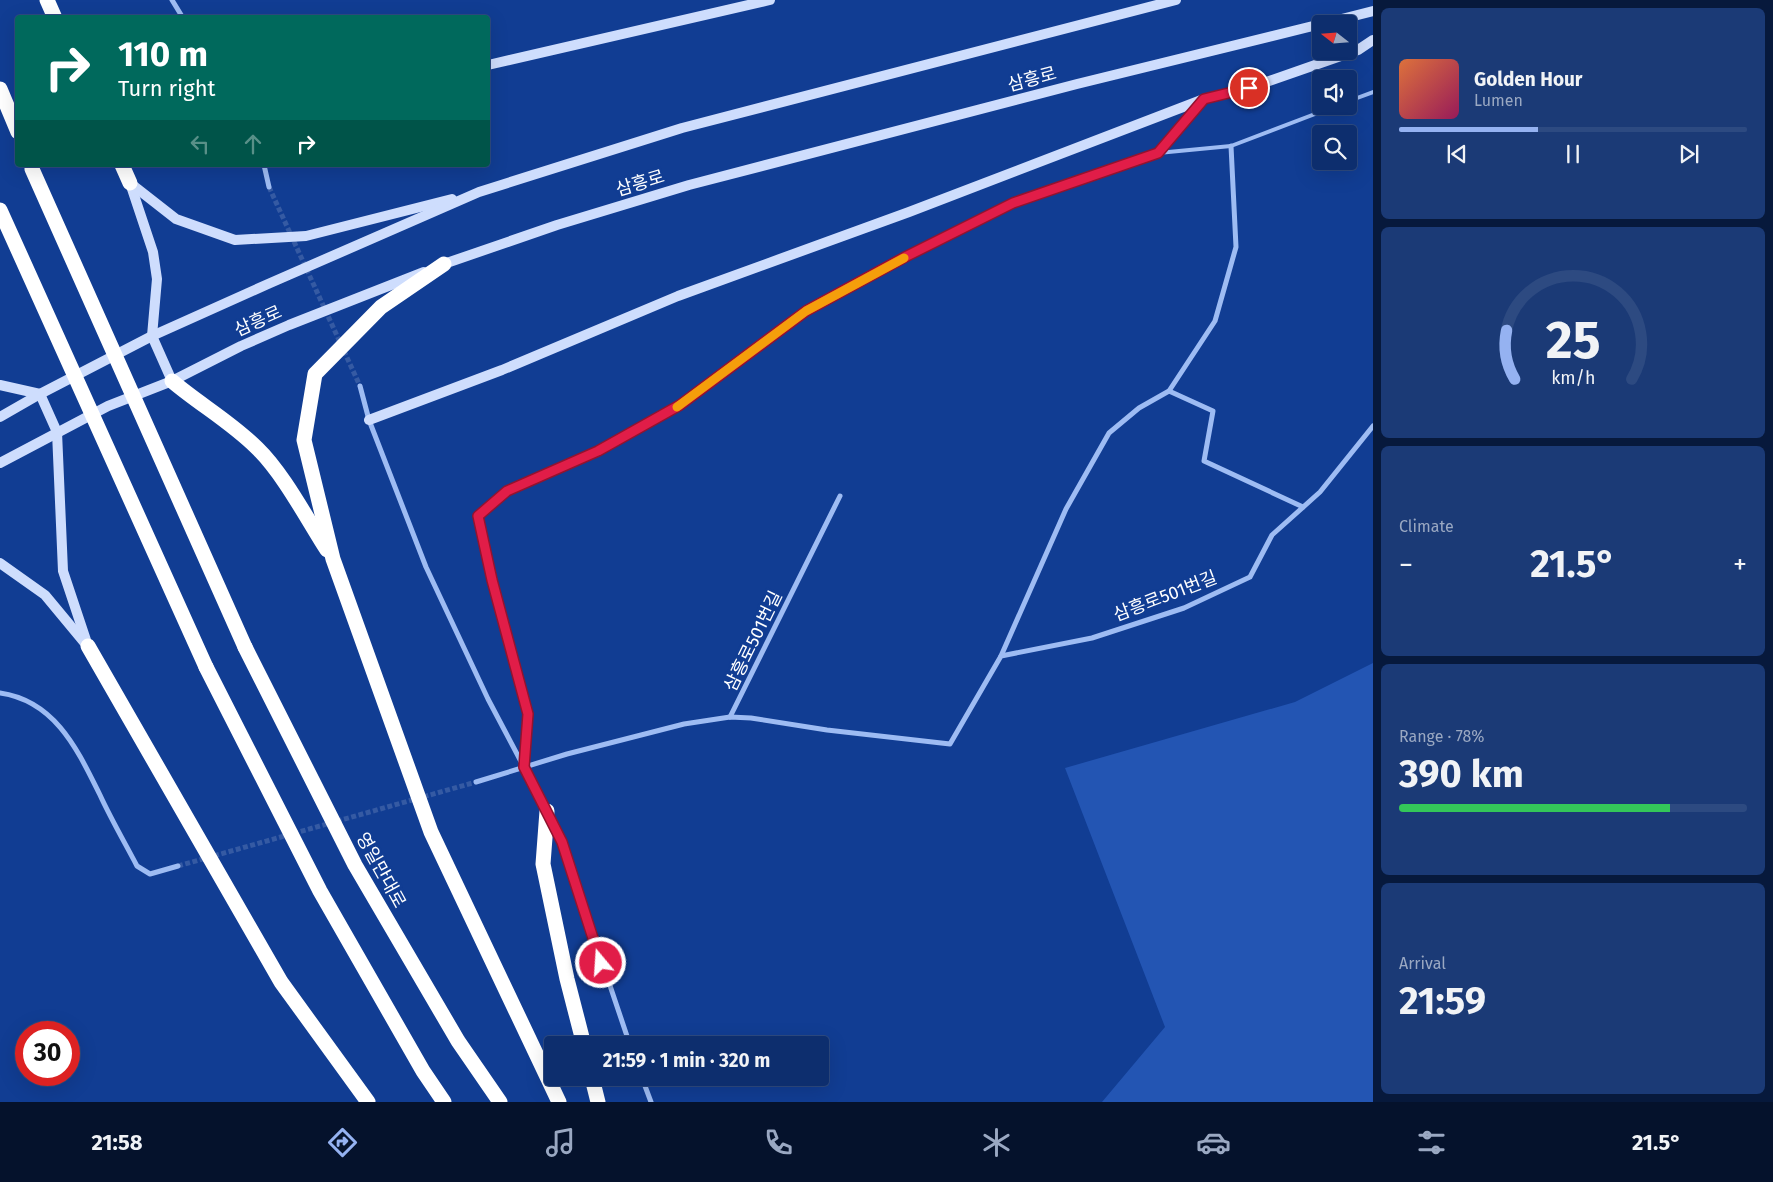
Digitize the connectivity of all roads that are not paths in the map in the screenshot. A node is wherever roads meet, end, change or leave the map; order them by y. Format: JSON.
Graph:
{"nodes":[{"id":1,"x":48,"y":0,"type":"edge"},
{"id":2,"x":172,"y":0,"type":"edge"},
{"id":3,"x":770,"y":0,"type":"edge"},
{"id":4,"x":1176,"y":0,"type":"edge"},
{"id":5,"x":1373,"y":11,"type":"edge"},
{"id":6,"x":54,"y":15,"type":"edge"},
{"id":7,"x":181,"y":15,"type":"edge"},
{"id":8,"x":1357,"y":15,"type":"edge"},
{"id":9,"x":1312,"y":26,"type":"edge"},
{"id":10,"x":1373,"y":40,"type":"edge"},
{"id":11,"x":490,"y":65,"type":"edge"},
{"id":12,"x":0,"y":89,"type":"edge"},
{"id":13,"x":1373,"y":92,"type":"edge"},
{"id":14,"x":1357,"y":98,"type":"edge"},
{"id":15,"x":1204,"y":99,"type":"junction"},
{"id":16,"x":1312,"y":115,"type":"edge"},
{"id":17,"x":15,"y":125,"type":"edge"},
{"id":18,"x":1231,"y":146,"type":"junction"},
{"id":19,"x":1158,"y":153,"type":"junction"},
{"id":20,"x":32,"y":167,"type":"edge"},
{"id":21,"x":123,"y":167,"type":"edge"},
{"id":22,"x":264,"y":167,"type":"edge"},
{"id":23,"x":130,"y":183,"type":"junction"},
{"id":24,"x":269,"y":187,"type":"tunnel mouth"},
{"id":25,"x":479,"y":192,"type":"junction"},
{"id":26,"x":0,"y":210,"type":"edge"},
{"id":27,"x":444,"y":264,"type":"junction"},
{"id":28,"x":152,"y":336,"type":"junction"},
{"id":29,"x":172,"y":381,"type":"junction"},
{"id":30,"x":0,"y":384,"type":"edge"},
{"id":31,"x":360,"y":386,"type":"tunnel mouth"},
{"id":32,"x":1169,"y":391,"type":"junction"},
{"id":33,"x":40,"y":394,"type":"junction"},
{"id":34,"x":0,"y":417,"type":"edge"},
{"id":35,"x":369,"y":420,"type":"junction"},
{"id":36,"x":1373,"y":426,"type":"edge"},
{"id":37,"x":58,"y":432,"type":"junction"},
{"id":38,"x":0,"y":463,"type":"edge"},
{"id":39,"x":840,"y":496,"type":"dead end"},
{"id":40,"x":1303,"y":507,"type":"junction"},
{"id":41,"x":333,"y":559,"type":"junction"},
{"id":42,"x":0,"y":563,"type":"edge"},
{"id":43,"x":88,"y":646,"type":"junction"},
{"id":44,"x":1001,"y":656,"type":"junction"},
{"id":45,"x":0,"y":694,"type":"edge"},
{"id":46,"x":730,"y":717,"type":"junction"},
{"id":47,"x":524,"y":767,"type":"junction"},
{"id":48,"x":476,"y":782,"type":"tunnel mouth"},
{"id":49,"x":547,"y":811,"type":"junction"},
{"id":50,"x":178,"y":866,"type":"tunnel mouth"},
{"id":51,"x":582,"y":1036,"type":"edge"},
{"id":52,"x":627,"y":1036,"type":"edge"},
{"id":53,"x":594,"y":1086,"type":"edge"},
{"id":54,"x":645,"y":1086,"type":"edge"},
{"id":55,"x":368,"y":1102,"type":"edge"},
{"id":56,"x":444,"y":1102,"type":"edge"},
{"id":57,"x":500,"y":1102,"type":"edge"},
{"id":58,"x":559,"y":1102,"type":"edge"},
{"id":59,"x":598,"y":1102,"type":"edge"},
{"id":60,"x":651,"y":1102,"type":"edge"}],
"edges":[{"from":1,"to":6,"type":"highway"},
{"from":2,"to":7,"type":"street"},
{"from":3,"to":11,"type":"main road"},
{"from":4,"to":25,"type":"main road","name":"삼흥로"},
{"from":5,"to":8,"type":"main road","name":"삼흥로"},
{"from":9,"to":27,"type":"main road","name":"삼흥로"},
{"from":10,"to":15,"type":"main road"},
{"from":12,"to":17,"type":"highway"},
{"from":13,"to":14,"type":"lane"},
{"from":15,"to":19,"type":"street"},
{"from":15,"to":35,"type":"main road"},
{"from":16,"to":18,"type":"lane"},
{"from":18,"to":19,"type":"lane"},
{"from":18,"to":32,"type":"street","name":"삼흥로501번길"},
{"from":19,"to":47,"type":"street"},
{"from":20,"to":57,"type":"highway","name":"영일만대로","bridge":true},
{"from":21,"to":23,"type":"highway"},
{"from":22,"to":24,"type":"street"},
{"from":23,"to":25,"type":"main road"},
{"from":23,"to":28,"type":"main road"},
{"from":25,"to":28,"type":"main road","name":"삼흥로"},
{"from":26,"to":56,"type":"highway","bridge":true},
{"from":27,"to":29,"type":"main road","name":"삼흥로"},
{"from":27,"to":41,"type":"highway"},
{"from":28,"to":29,"type":"main road"},
{"from":28,"to":33,"type":"main road","name":"삼흥로"},
{"from":29,"to":37,"type":"main road","name":"삼흥로"},
{"from":29,"to":41,"type":"highway"},
{"from":30,"to":33,"type":"main road"},
{"from":31,"to":35,"type":"street"},
{"from":32,"to":40,"type":"street"},
{"from":32,"to":44,"type":"street","name":"삼흥로501번길"},
{"from":33,"to":34,"type":"main road","name":"삼흥로"},
{"from":33,"to":37,"type":"main road"},
{"from":35,"to":47,"type":"street"},
{"from":36,"to":40,"type":"street","name":"삼흥로501번길"},
{"from":37,"to":38,"type":"main road","name":"삼흥로"},
{"from":37,"to":43,"type":"main road"},
{"from":39,"to":46,"type":"street","name":"삼흥로501번길"},
{"from":40,"to":44,"type":"street","name":"삼흥로501번길"},
{"from":41,"to":58,"type":"highway"},
{"from":42,"to":43,"type":"main road"},
{"from":43,"to":55,"type":"highway"},
{"from":44,"to":46,"type":"street","name":"삼흥로501번길"},
{"from":45,"to":50,"type":"street"},
{"from":46,"to":47,"type":"street","name":"삼흥로501번길"},
{"from":47,"to":48,"type":"street","name":"삼흥로501번길"},
{"from":47,"to":49,"type":"street"},
{"from":49,"to":51,"type":"highway"},
{"from":49,"to":52,"type":"street"},
{"from":53,"to":59,"type":"highway"},
{"from":54,"to":60,"type":"street"}]}
